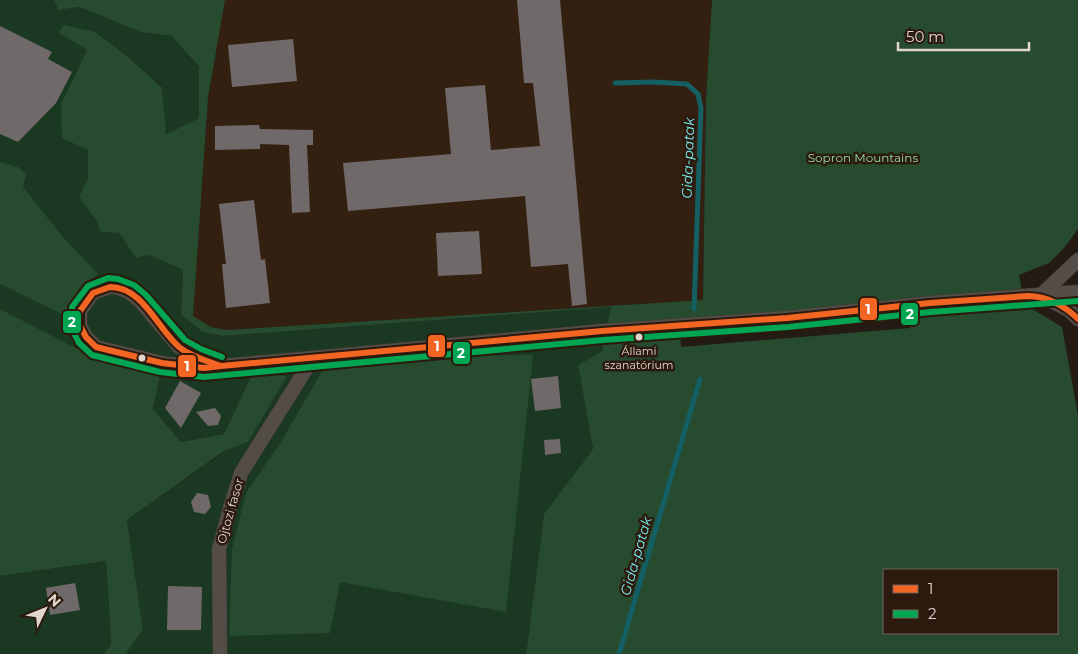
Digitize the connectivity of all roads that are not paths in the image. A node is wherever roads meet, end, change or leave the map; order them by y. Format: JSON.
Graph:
{"nodes":[{"id":1,"x":1078,"y":260,"type":"edge"},
{"id":2,"x":1078,"y":292,"type":"edge"},
{"id":3,"x":1040,"y":296,"type":"junction"},
{"id":4,"x":1078,"y":320,"type":"edge"},
{"id":5,"x":313,"y":358,"type":"junction"},
{"id":6,"x":221,"y":366,"type":"junction"},
{"id":7,"x":220,"y":654,"type":"edge"}],
"edges":[{"from":1,"to":3,"type":"street"},
{"from":2,"to":3,"type":"street"},
{"from":3,"to":4,"type":"street"},
{"from":3,"to":5,"type":"street"},
{"from":5,"to":6,"type":"street"},
{"from":5,"to":7,"type":"street","name":"Ojtozi fasor"},
{"from":6,"to":6,"type":"street"}]}
